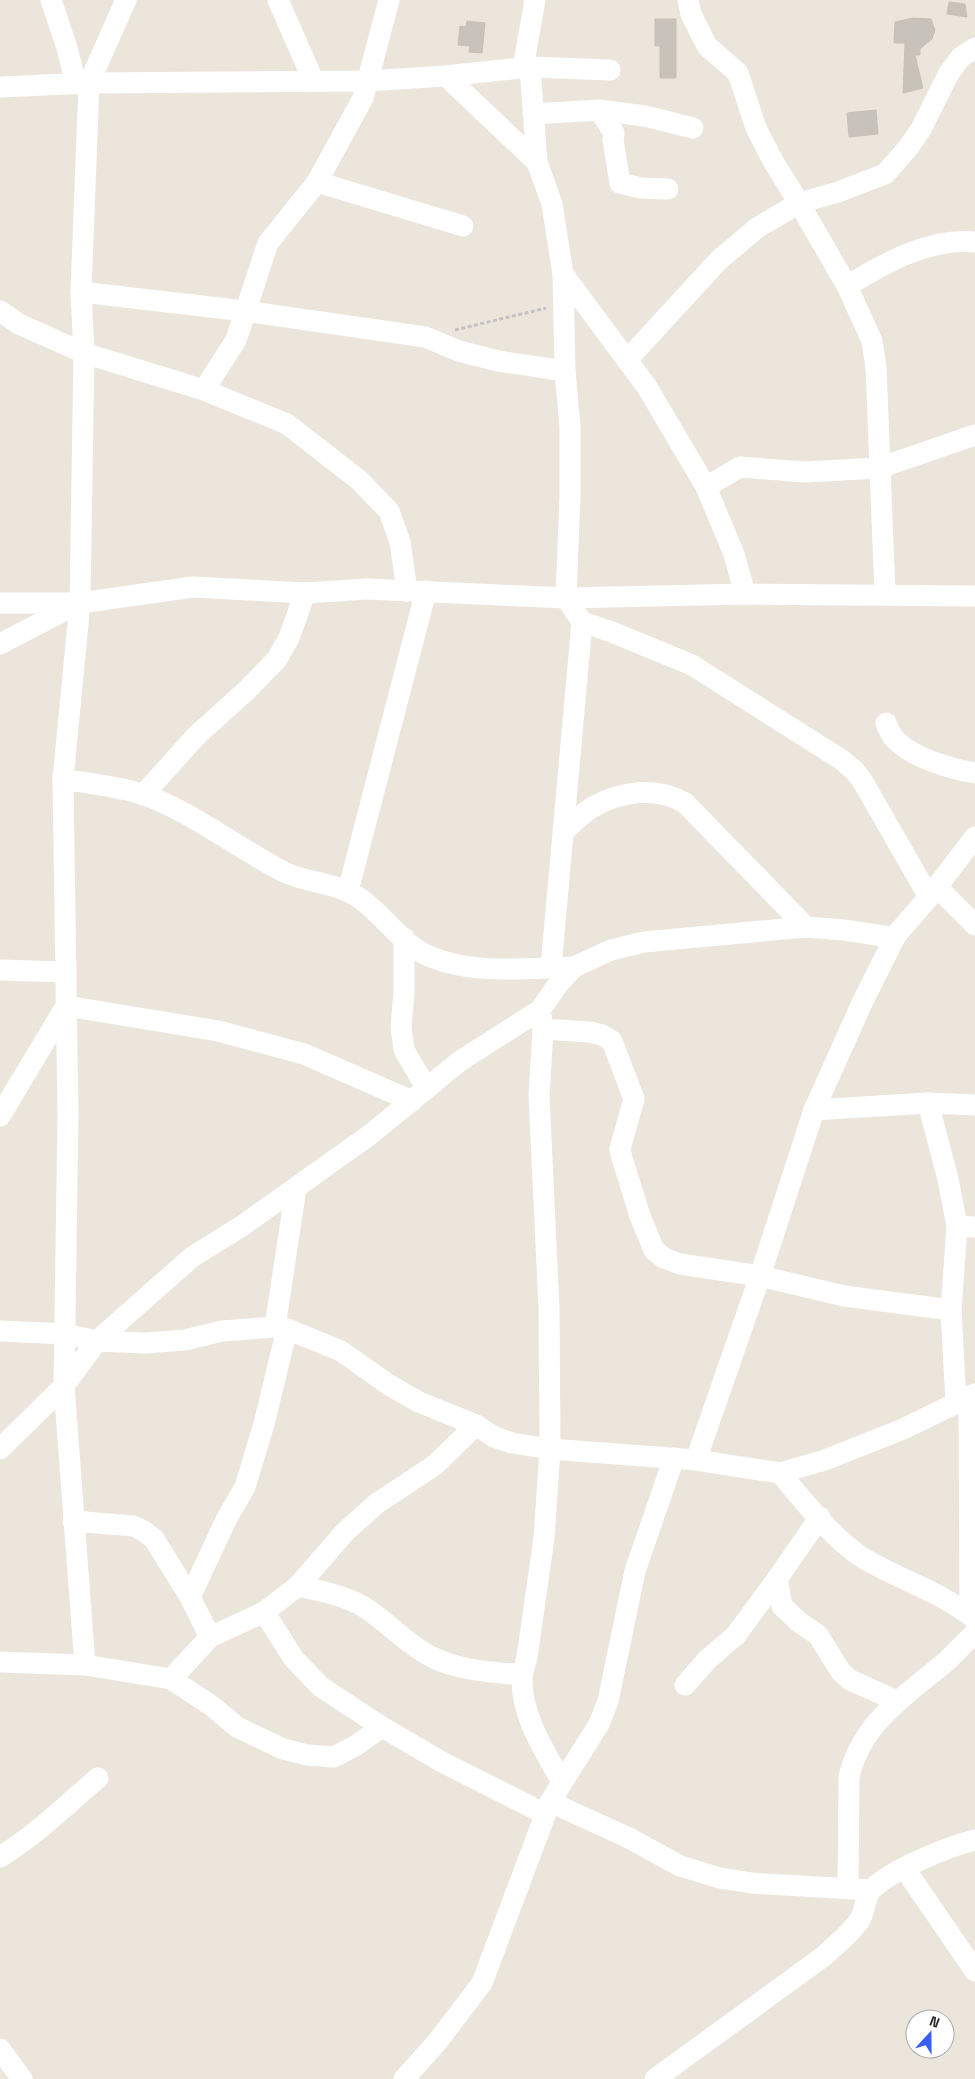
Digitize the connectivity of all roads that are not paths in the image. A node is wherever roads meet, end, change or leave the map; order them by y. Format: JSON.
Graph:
{"nodes":[{"id":1,"x":50,"y":0,"type":"edge"},
{"id":2,"x":126,"y":0,"type":"edge"},
{"id":3,"x":278,"y":0,"type":"edge"},
{"id":4,"x":389,"y":0,"type":"edge"},
{"id":5,"x":535,"y":0,"type":"edge"},
{"id":6,"x":688,"y":0,"type":"edge"},
{"id":7,"x":975,"y":48,"type":"edge"},
{"id":8,"x":527,"y":68,"type":"junction"},
{"id":9,"x":610,"y":70,"type":"dead end"},
{"id":10,"x":446,"y":76,"type":"junction"},
{"id":11,"x":313,"y":80,"type":"junction"},
{"id":12,"x":367,"y":81,"type":"junction"},
{"id":13,"x":82,"y":84,"type":"junction"},
{"id":14,"x":0,"y":87,"type":"edge"},
{"id":15,"x":600,"y":110,"type":"junction"},
{"id":16,"x":533,"y":114,"type":"junction"},
{"id":17,"x":693,"y":128,"type":"dead end"},
{"id":18,"x":537,"y":162,"type":"junction"},
{"id":19,"x":317,"y":182,"type":"junction"},
{"id":20,"x":668,"y":189,"type":"dead end"},
{"id":21,"x":799,"y":203,"type":"junction"},
{"id":22,"x":463,"y":226,"type":"dead end"},
{"id":23,"x":975,"y":242,"type":"edge"},
{"id":24,"x":563,"y":274,"type":"junction"},
{"id":25,"x":846,"y":286,"type":"junction"},
{"id":26,"x":81,"y":292,"type":"junction"},
{"id":27,"x":0,"y":311,"type":"edge"},
{"id":28,"x":245,"y":311,"type":"junction"},
{"id":29,"x":84,"y":353,"type":"junction"},
{"id":30,"x":627,"y":360,"type":"junction"},
{"id":31,"x":564,"y":371,"type":"junction"},
{"id":32,"x":204,"y":390,"type":"junction"},
{"id":33,"x":975,"y":435,"type":"edge"},
{"id":34,"x":879,"y":468,"type":"junction"},
{"id":35,"x":706,"y":487,"type":"junction"},
{"id":36,"x":417,"y":591,"type":"junction"},
{"id":37,"x":305,"y":593,"type":"junction"},
{"id":38,"x":745,"y":594,"type":"junction"},
{"id":39,"x":885,"y":594,"type":"junction"},
{"id":40,"x":975,"y":596,"type":"edge"},
{"id":41,"x":566,"y":598,"type":"junction"},
{"id":42,"x":0,"y":603,"type":"edge"},
{"id":43,"x":80,"y":603,"type":"junction"},
{"id":44,"x":582,"y":622,"type":"junction"},
{"id":45,"x":0,"y":644,"type":"edge"},
{"id":46,"x":886,"y":723,"type":"dead end"},
{"id":47,"x":975,"y":773,"type":"edge"},
{"id":48,"x":63,"y":779,"type":"junction"},
{"id":49,"x":143,"y":794,"type":"junction"},
{"id":50,"x":563,"y":832,"type":"junction"},
{"id":51,"x":975,"y":837,"type":"edge"},
{"id":52,"x":348,"y":891,"type":"junction"},
{"id":53,"x":933,"y":892,"type":"junction"},
{"id":54,"x":975,"y":925,"type":"edge"},
{"id":55,"x":806,"y":926,"type":"junction"},
{"id":56,"x":896,"y":936,"type":"junction"},
{"id":57,"x":404,"y":938,"type":"junction"},
{"id":58,"x":550,"y":967,"type":"junction"},
{"id":59,"x":574,"y":967,"type":"junction"},
{"id":60,"x":0,"y":970,"type":"edge"},
{"id":61,"x":66,"y":972,"type":"junction"},
{"id":62,"x":66,"y":1006,"type":"junction"},
{"id":63,"x":542,"y":1020,"type":"junction"},
{"id":64,"x":419,"y":1095,"type":"junction"},
{"id":65,"x":928,"y":1103,"type":"junction"},
{"id":66,"x":975,"y":1104,"type":"edge"},
{"id":67,"x":814,"y":1110,"type":"junction"},
{"id":68,"x":0,"y":1116,"type":"edge"},
{"id":69,"x":296,"y":1188,"type":"junction"},
{"id":70,"x":966,"y":1227,"type":"edge"},
{"id":71,"x":760,"y":1276,"type":"junction"},
{"id":72,"x":951,"y":1310,"type":"junction"},
{"id":73,"x":281,"y":1328,"type":"junction"},
{"id":74,"x":0,"y":1331,"type":"edge"},
{"id":75,"x":65,"y":1334,"type":"junction"},
{"id":76,"x":96,"y":1341,"type":"junction"},
{"id":77,"x":64,"y":1386,"type":"junction"},
{"id":78,"x":967,"y":1398,"type":"edge"},
{"id":79,"x":476,"y":1425,"type":"junction"},
{"id":80,"x":0,"y":1449,"type":"edge"},
{"id":81,"x":550,"y":1449,"type":"junction"},
{"id":82,"x":674,"y":1458,"type":"junction"},
{"id":83,"x":696,"y":1460,"type":"junction"},
{"id":84,"x":780,"y":1473,"type":"junction"},
{"id":85,"x":820,"y":1517,"type":"junction"},
{"id":86,"x":73,"y":1521,"type":"junction"},
{"id":87,"x":777,"y":1579,"type":"junction"},
{"id":88,"x":298,"y":1586,"type":"junction"},
{"id":89,"x":190,"y":1597,"type":"junction"},
{"id":90,"x":264,"y":1612,"type":"junction"},
{"id":91,"x":973,"y":1622,"type":"edge"},
{"id":92,"x":210,"y":1637,"type":"junction"},
{"id":93,"x":0,"y":1662,"type":"edge"},
{"id":94,"x":85,"y":1665,"type":"junction"},
{"id":95,"x":522,"y":1675,"type":"junction"},
{"id":96,"x":171,"y":1679,"type":"junction"},
{"id":97,"x":685,"y":1685,"type":"dead end"},
{"id":98,"x":897,"y":1701,"type":"junction"},
{"id":99,"x":382,"y":1727,"type":"junction"},
{"id":100,"x":98,"y":1778,"type":"dead end"},
{"id":101,"x":562,"y":1782,"type":"junction"},
{"id":102,"x":547,"y":1808,"type":"junction"},
{"id":103,"x":975,"y":1840,"type":"edge"},
{"id":104,"x":0,"y":1857,"type":"edge"},
{"id":105,"x":905,"y":1869,"type":"junction"},
{"id":106,"x":848,"y":1889,"type":"junction"},
{"id":107,"x":870,"y":1890,"type":"junction"},
{"id":108,"x":975,"y":1971,"type":"edge"},
{"id":109,"x":0,"y":2049,"type":"edge"},
{"id":110,"x":22,"y":2079,"type":"edge"},
{"id":111,"x":404,"y":2079,"type":"edge"},
{"id":112,"x":655,"y":2079,"type":"edge"}],
"edges":[{"from":1,"to":13,"type":"street"},
{"from":2,"to":13,"type":"street"},
{"from":3,"to":11,"type":"street"},
{"from":4,"to":12,"type":"street"},
{"from":5,"to":8,"type":"street"},
{"from":6,"to":21,"type":"street"},
{"from":7,"to":21,"type":"street"},
{"from":8,"to":9,"type":"street"},
{"from":8,"to":10,"type":"street"},
{"from":8,"to":16,"type":"street"},
{"from":10,"to":12,"type":"street"},
{"from":10,"to":18,"type":"street"},
{"from":11,"to":12,"type":"street"},
{"from":11,"to":13,"type":"street"},
{"from":12,"to":19,"type":"street"},
{"from":13,"to":14,"type":"street"},
{"from":13,"to":26,"type":"street"},
{"from":15,"to":16,"type":"street"},
{"from":15,"to":17,"type":"street"},
{"from":15,"to":20,"type":"street"},
{"from":16,"to":18,"type":"street"},
{"from":18,"to":24,"type":"street"},
{"from":19,"to":22,"type":"street"},
{"from":19,"to":28,"type":"street"},
{"from":21,"to":25,"type":"street"},
{"from":21,"to":30,"type":"street"},
{"from":23,"to":25,"type":"street"},
{"from":24,"to":30,"type":"street"},
{"from":24,"to":31,"type":"street"},
{"from":25,"to":34,"type":"street"},
{"from":26,"to":28,"type":"street"},
{"from":26,"to":29,"type":"street"},
{"from":27,"to":29,"type":"street"},
{"from":28,"to":31,"type":"street"},
{"from":28,"to":32,"type":"street"},
{"from":29,"to":32,"type":"street"},
{"from":29,"to":43,"type":"street"},
{"from":30,"to":35,"type":"street"},
{"from":31,"to":41,"type":"street"},
{"from":32,"to":36,"type":"street"},
{"from":33,"to":34,"type":"street"},
{"from":34,"to":35,"type":"street"},
{"from":34,"to":39,"type":"street"},
{"from":35,"to":38,"type":"street"},
{"from":36,"to":37,"type":"street"},
{"from":36,"to":41,"type":"street"},
{"from":36,"to":52,"type":"street"},
{"from":37,"to":43,"type":"street"},
{"from":37,"to":49,"type":"street"},
{"from":38,"to":39,"type":"street"},
{"from":38,"to":41,"type":"street"},
{"from":39,"to":40,"type":"street"},
{"from":41,"to":44,"type":"street"},
{"from":42,"to":43,"type":"street"},
{"from":43,"to":45,"type":"street"},
{"from":43,"to":48,"type":"street"},
{"from":44,"to":50,"type":"street"},
{"from":44,"to":53,"type":"street"},
{"from":46,"to":47,"type":"street"},
{"from":48,"to":49,"type":"street"},
{"from":48,"to":61,"type":"street"},
{"from":49,"to":52,"type":"street"},
{"from":50,"to":55,"type":"street"},
{"from":50,"to":58,"type":"street"},
{"from":51,"to":53,"type":"street"},
{"from":52,"to":57,"type":"street"},
{"from":53,"to":54,"type":"street"},
{"from":53,"to":56,"type":"street"},
{"from":55,"to":56,"type":"street"},
{"from":55,"to":59,"type":"street"},
{"from":56,"to":67,"type":"street"},
{"from":57,"to":58,"type":"street"},
{"from":57,"to":64,"type":"street"},
{"from":58,"to":59,"type":"street"},
{"from":59,"to":63,"type":"street"},
{"from":60,"to":61,"type":"street"},
{"from":61,"to":62,"type":"street"},
{"from":62,"to":64,"type":"street"},
{"from":62,"to":68,"type":"street"},
{"from":62,"to":75,"type":"street"},
{"from":63,"to":64,"type":"street"},
{"from":63,"to":71,"type":"street"},
{"from":63,"to":81,"type":"street"},
{"from":64,"to":69,"type":"street"},
{"from":65,"to":66,"type":"street"},
{"from":65,"to":67,"type":"street"},
{"from":65,"to":70,"type":"street"},
{"from":67,"to":71,"type":"street"},
{"from":69,"to":73,"type":"street"},
{"from":69,"to":76,"type":"street"},
{"from":70,"to":72,"type":"street"},
{"from":71,"to":72,"type":"street"},
{"from":71,"to":83,"type":"street"},
{"from":72,"to":78,"type":"street"},
{"from":73,"to":76,"type":"street"},
{"from":73,"to":79,"type":"street"},
{"from":73,"to":89,"type":"street"},
{"from":74,"to":75,"type":"street"},
{"from":75,"to":76,"type":"street"},
{"from":75,"to":77,"type":"street"},
{"from":76,"to":77,"type":"street"},
{"from":77,"to":80,"type":"street"},
{"from":77,"to":86,"type":"street"},
{"from":78,"to":84,"type":"street"},
{"from":78,"to":91,"type":"street"},
{"from":79,"to":81,"type":"street"},
{"from":79,"to":88,"type":"street"},
{"from":81,"to":82,"type":"street"},
{"from":81,"to":95,"type":"street"},
{"from":82,"to":83,"type":"street"},
{"from":82,"to":101,"type":"street"},
{"from":83,"to":84,"type":"street"},
{"from":84,"to":85,"type":"street"},
{"from":85,"to":87,"type":"street"},
{"from":85,"to":91,"type":"street"},
{"from":86,"to":89,"type":"street"},
{"from":86,"to":94,"type":"street"},
{"from":87,"to":97,"type":"street"},
{"from":87,"to":98,"type":"street"},
{"from":88,"to":90,"type":"street"},
{"from":88,"to":95,"type":"street"},
{"from":89,"to":92,"type":"street"},
{"from":90,"to":92,"type":"street"},
{"from":90,"to":99,"type":"street"},
{"from":91,"to":98,"type":"street"},
{"from":92,"to":96,"type":"street"},
{"from":93,"to":94,"type":"street"},
{"from":94,"to":96,"type":"street"},
{"from":95,"to":101,"type":"street"},
{"from":96,"to":99,"type":"street"},
{"from":98,"to":106,"type":"street"},
{"from":99,"to":102,"type":"street"},
{"from":100,"to":104,"type":"street"},
{"from":101,"to":102,"type":"street"},
{"from":102,"to":106,"type":"street"},
{"from":102,"to":111,"type":"street"},
{"from":103,"to":105,"type":"street"},
{"from":105,"to":107,"type":"street"},
{"from":105,"to":108,"type":"street"},
{"from":106,"to":107,"type":"street"},
{"from":107,"to":112,"type":"street"},
{"from":109,"to":110,"type":"street"}]}
